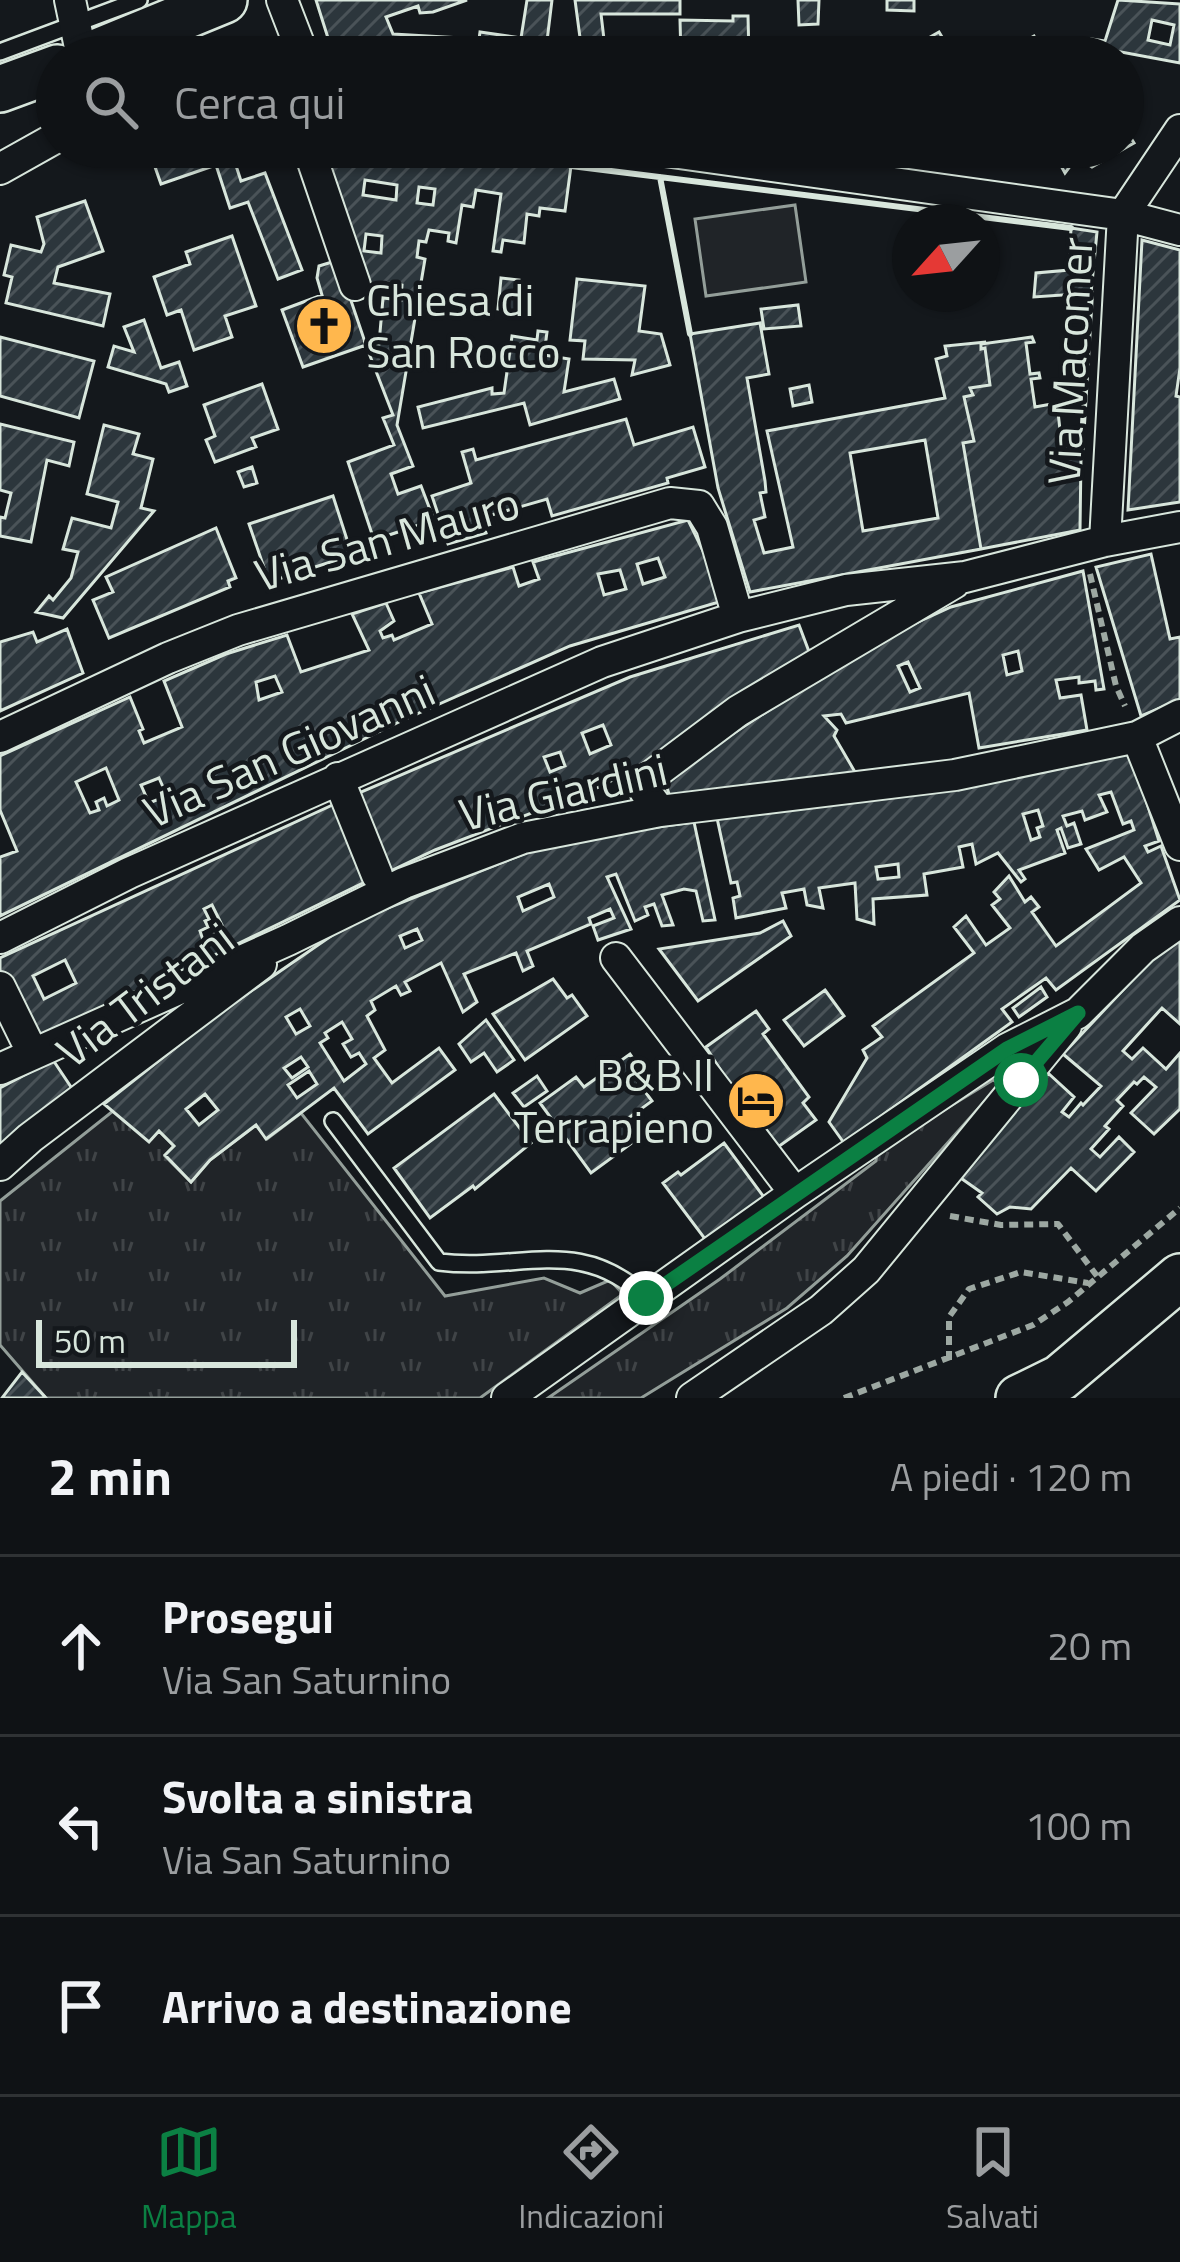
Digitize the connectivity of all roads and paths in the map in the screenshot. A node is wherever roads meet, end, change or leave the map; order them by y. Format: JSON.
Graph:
{"nodes":[{"id":1,"x":139,"y":0,"type":"edge"},
{"id":2,"x":224,"y":0,"type":"edge"},
{"id":3,"x":282,"y":0,"type":"edge"},
{"id":4,"x":78,"y":34,"type":"edge"},
{"id":5,"x":296,"y":36,"type":"edge"},
{"id":6,"x":36,"y":44,"type":"edge"},
{"id":7,"x":0,"y":52,"type":"edge"},
{"id":8,"x":36,"y":76,"type":"edge"},
{"id":9,"x":0,"y":89,"type":"edge"},
{"id":10,"x":1180,"y":130,"type":"edge"},
{"id":11,"x":36,"y":149,"type":"edge"},
{"id":12,"x":315,"y":168,"type":"edge"},
{"id":13,"x":787,"y":168,"type":"edge"},
{"id":14,"x":0,"y":169,"type":"edge"},
{"id":15,"x":1124,"y":215,"type":"junction"},
{"id":16,"x":1180,"y":230,"type":"edge"},
{"id":17,"x":355,"y":285,"type":"dead end"},
{"id":18,"x":1180,"y":527,"type":"edge"},
{"id":19,"x":1096,"y":544,"type":"junction"},
{"id":20,"x":964,"y":577,"type":"junction"},
{"id":21,"x":738,"y":617,"type":"junction"},
{"id":22,"x":1116,"y":686,"type":"dead end"},
{"id":23,"x":1180,"y":715,"type":"edge"},
{"id":24,"x":1137,"y":736,"type":"junction"},
{"id":25,"x":0,"y":737,"type":"edge"},
{"id":26,"x":338,"y":778,"type":"junction"},
{"id":27,"x":660,"y":811,"type":"junction"},
{"id":28,"x":1180,"y":845,"type":"edge"},
{"id":29,"x":377,"y":875,"type":"dead end"},
{"id":30,"x":1180,"y":922,"type":"edge"},
{"id":31,"x":0,"y":938,"type":"edge"},
{"id":32,"x":288,"y":940,"type":"junction"},
{"id":33,"x":616,"y":958,"type":"dead end"},
{"id":34,"x":0,"y":987,"type":"edge"},
{"id":35,"x":1078,"y":1013,"type":"junction"},
{"id":36,"x":33,"y":1054,"type":"junction"},
{"id":37,"x":0,"y":1069,"type":"edge"},
{"id":38,"x":333,"y":1121,"type":"dead end"},
{"id":39,"x":0,"y":1165,"type":"edge"},
{"id":40,"x":795,"y":1193,"type":"junction"},
{"id":41,"x":1180,"y":1208,"type":"edge"},
{"id":42,"x":900,"y":1228,"type":"junction"},
{"id":43,"x":1097,"y":1276,"type":"junction"},
{"id":44,"x":1180,"y":1277,"type":"edge"},
{"id":45,"x":1089,"y":1283,"type":"junction"},
{"id":46,"x":646,"y":1298,"type":"junction"},
{"id":47,"x":949,"y":1360,"type":"junction"},
{"id":48,"x":507,"y":1398,"type":"edge"},
{"id":49,"x":692,"y":1398,"type":"edge"},
{"id":50,"x":844,"y":1398,"type":"edge"},
{"id":51,"x":1019,"y":1398,"type":"edge"}],
"edges":[{"from":1,"to":4,"type":"lane"},
{"from":2,"to":4,"type":"street"},
{"from":3,"to":5,"type":"street"},
{"from":6,"to":7,"type":"lane"},
{"from":8,"to":9,"type":"street"},
{"from":10,"to":15,"type":"street","name":"Via Macomer"},
{"from":11,"to":14,"type":"street"},
{"from":12,"to":17,"type":"street"},
{"from":13,"to":15,"type":"street"},
{"from":15,"to":16,"type":"street"},
{"from":15,"to":19,"type":"street","name":"Via Macomer"},
{"from":18,"to":19,"type":"street","name":"Via San Giovanni"},
{"from":19,"to":20,"type":"street","name":"Via San Giovanni"},
{"from":19,"to":22,"type":"path","name":"Via Macomer"},
{"from":20,"to":21,"type":"street","name":"Via San Giovanni"},
{"from":20,"to":27,"type":"street"},
{"from":21,"to":25,"type":"street","name":"Via San Mauro"},
{"from":21,"to":26,"type":"street","name":"Via San Giovanni"},
{"from":23,"to":24,"type":"street","name":"Via Giardini"},
{"from":24,"to":27,"type":"street","name":"Via Giardini"},
{"from":24,"to":28,"type":"street"},
{"from":26,"to":29,"type":"street"},
{"from":26,"to":31,"type":"street","name":"Via San Giovanni"},
{"from":27,"to":32,"type":"street","name":"Via Giardini"},
{"from":30,"to":35,"type":"street"},
{"from":32,"to":36,"type":"street","name":"Via Giardini"},
{"from":32,"to":39,"type":"street","name":"Via Tristani"},
{"from":33,"to":40,"type":"street"},
{"from":34,"to":36,"type":"street"},
{"from":35,"to":40,"type":"street"},
{"from":35,"to":42,"type":"street"},
{"from":36,"to":37,"type":"street","name":"Via Giardini"},
{"from":38,"to":46,"type":"lane"},
{"from":40,"to":46,"type":"street"},
{"from":41,"to":43,"type":"path"},
{"from":42,"to":43,"type":"path"},
{"from":42,"to":49,"type":"street"},
{"from":43,"to":45,"type":"path"},
{"from":44,"to":51,"type":"street"},
{"from":45,"to":47,"type":"path"},
{"from":45,"to":47,"type":"path"},
{"from":46,"to":48,"type":"street"},
{"from":47,"to":50,"type":"path"}]}
